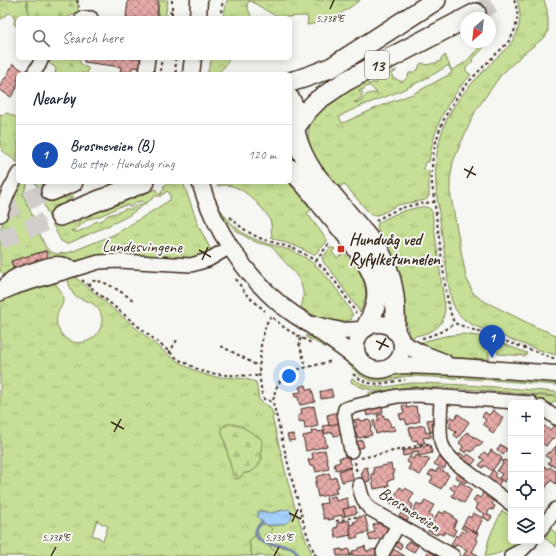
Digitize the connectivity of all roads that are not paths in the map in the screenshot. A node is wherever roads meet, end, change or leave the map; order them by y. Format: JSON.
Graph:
{"nodes":[{"id":1,"x":199,"y":0,"type":"edge"},
{"id":2,"x":436,"y":0,"type":"edge"},
{"id":3,"x":198,"y":16,"type":"edge"},
{"id":4,"x":460,"y":21,"type":"tunnel mouth"},
{"id":5,"x":41,"y":60,"type":"edge"},
{"id":6,"x":148,"y":60,"type":"edge"},
{"id":7,"x":193,"y":60,"type":"edge"},
{"id":8,"x":35,"y":72,"type":"edge"},
{"id":9,"x":146,"y":72,"type":"edge"},
{"id":10,"x":191,"y":72,"type":"edge"},
{"id":11,"x":292,"y":81,"type":"edge"},
{"id":12,"x":292,"y":102,"type":"edge"},
{"id":13,"x":294,"y":133,"type":"edge"},
{"id":14,"x":292,"y":171,"type":"edge"},
{"id":15,"x":16,"y":178,"type":"edge"},
{"id":16,"x":68,"y":184,"type":"edge"},
{"id":17,"x":139,"y":184,"type":"edge"},
{"id":18,"x":201,"y":184,"type":"edge"},
{"id":19,"x":51,"y":191,"type":"tunnel mouth"},
{"id":20,"x":0,"y":216,"type":"edge"},
{"id":21,"x":60,"y":216,"type":"tunnel mouth"},
{"id":22,"x":230,"y":247,"type":"junction"},
{"id":23,"x":2,"y":289,"type":"edge"},
{"id":24,"x":306,"y":323,"type":"junction"},
{"id":25,"x":362,"y":324,"type":"junction"},
{"id":26,"x":398,"y":337,"type":"junction"},
{"id":27,"x":361,"y":362,"type":"junction"},
{"id":28,"x":390,"y":367,"type":"junction"},
{"id":29,"x":461,"y":367,"type":"junction"},
{"id":30,"x":556,"y":374,"type":"edge"},
{"id":31,"x":441,"y":397,"type":"junction"},
{"id":32,"x":508,"y":401,"type":"edge"},
{"id":33,"x":544,"y":409,"type":"edge"},
{"id":34,"x":556,"y":418,"type":"edge"},
{"id":35,"x":355,"y":457,"type":"road end"},
{"id":36,"x":359,"y":485,"type":"road end"},
{"id":37,"x":508,"y":498,"type":"edge"},
{"id":38,"x":556,"y":509,"type":"edge"},
{"id":39,"x":398,"y":525,"type":"junction"},
{"id":40,"x":544,"y":525,"type":"edge"},
{"id":41,"x":529,"y":544,"type":"edge"},
{"id":42,"x":383,"y":552,"type":"dead end"},
{"id":43,"x":453,"y":556,"type":"edge"},
{"id":44,"x":511,"y":556,"type":"edge"}],
"edges":[{"from":1,"to":3,"type":"main road"},
{"from":2,"to":11,"type":"highway","number":"13"},
{"from":4,"to":13,"type":"highway","number":"13"},
{"from":5,"to":8,"type":"street"},
{"from":6,"to":9,"type":"street"},
{"from":7,"to":10,"type":"main road"},
{"from":12,"to":13,"type":"highway"},
{"from":13,"to":26,"type":"highway"},
{"from":14,"to":25,"type":"highway"},
{"from":15,"to":20,"type":"street"},
{"from":16,"to":19,"type":"highway"},
{"from":17,"to":21,"type":"highway"},
{"from":18,"to":22,"type":"main road"},
{"from":22,"to":23,"type":"street","name":"Lundesvingene"},
{"from":22,"to":24,"type":"main road"},
{"from":24,"to":25,"type":"main road"},
{"from":24,"to":27,"type":"main road"},
{"from":25,"to":26,"type":"main road"},
{"from":25,"to":27,"type":"main road"},
{"from":26,"to":28,"type":"main road"},
{"from":26,"to":29,"type":"main road"},
{"from":27,"to":28,"type":"main road"},
{"from":28,"to":29,"type":"main road"},
{"from":29,"to":30,"type":"main road"},
{"from":31,"to":32,"type":"street"},
{"from":31,"to":35,"type":"street"},
{"from":31,"to":37,"type":"street"},
{"from":33,"to":34,"type":"street"},
{"from":36,"to":39,"type":"street","name":"Brosmeveien"},
{"from":38,"to":40,"type":"street"},
{"from":39,"to":42,"type":"street"},
{"from":39,"to":43,"type":"street","name":"Brosmeveien"},
{"from":41,"to":44,"type":"street"}]}
